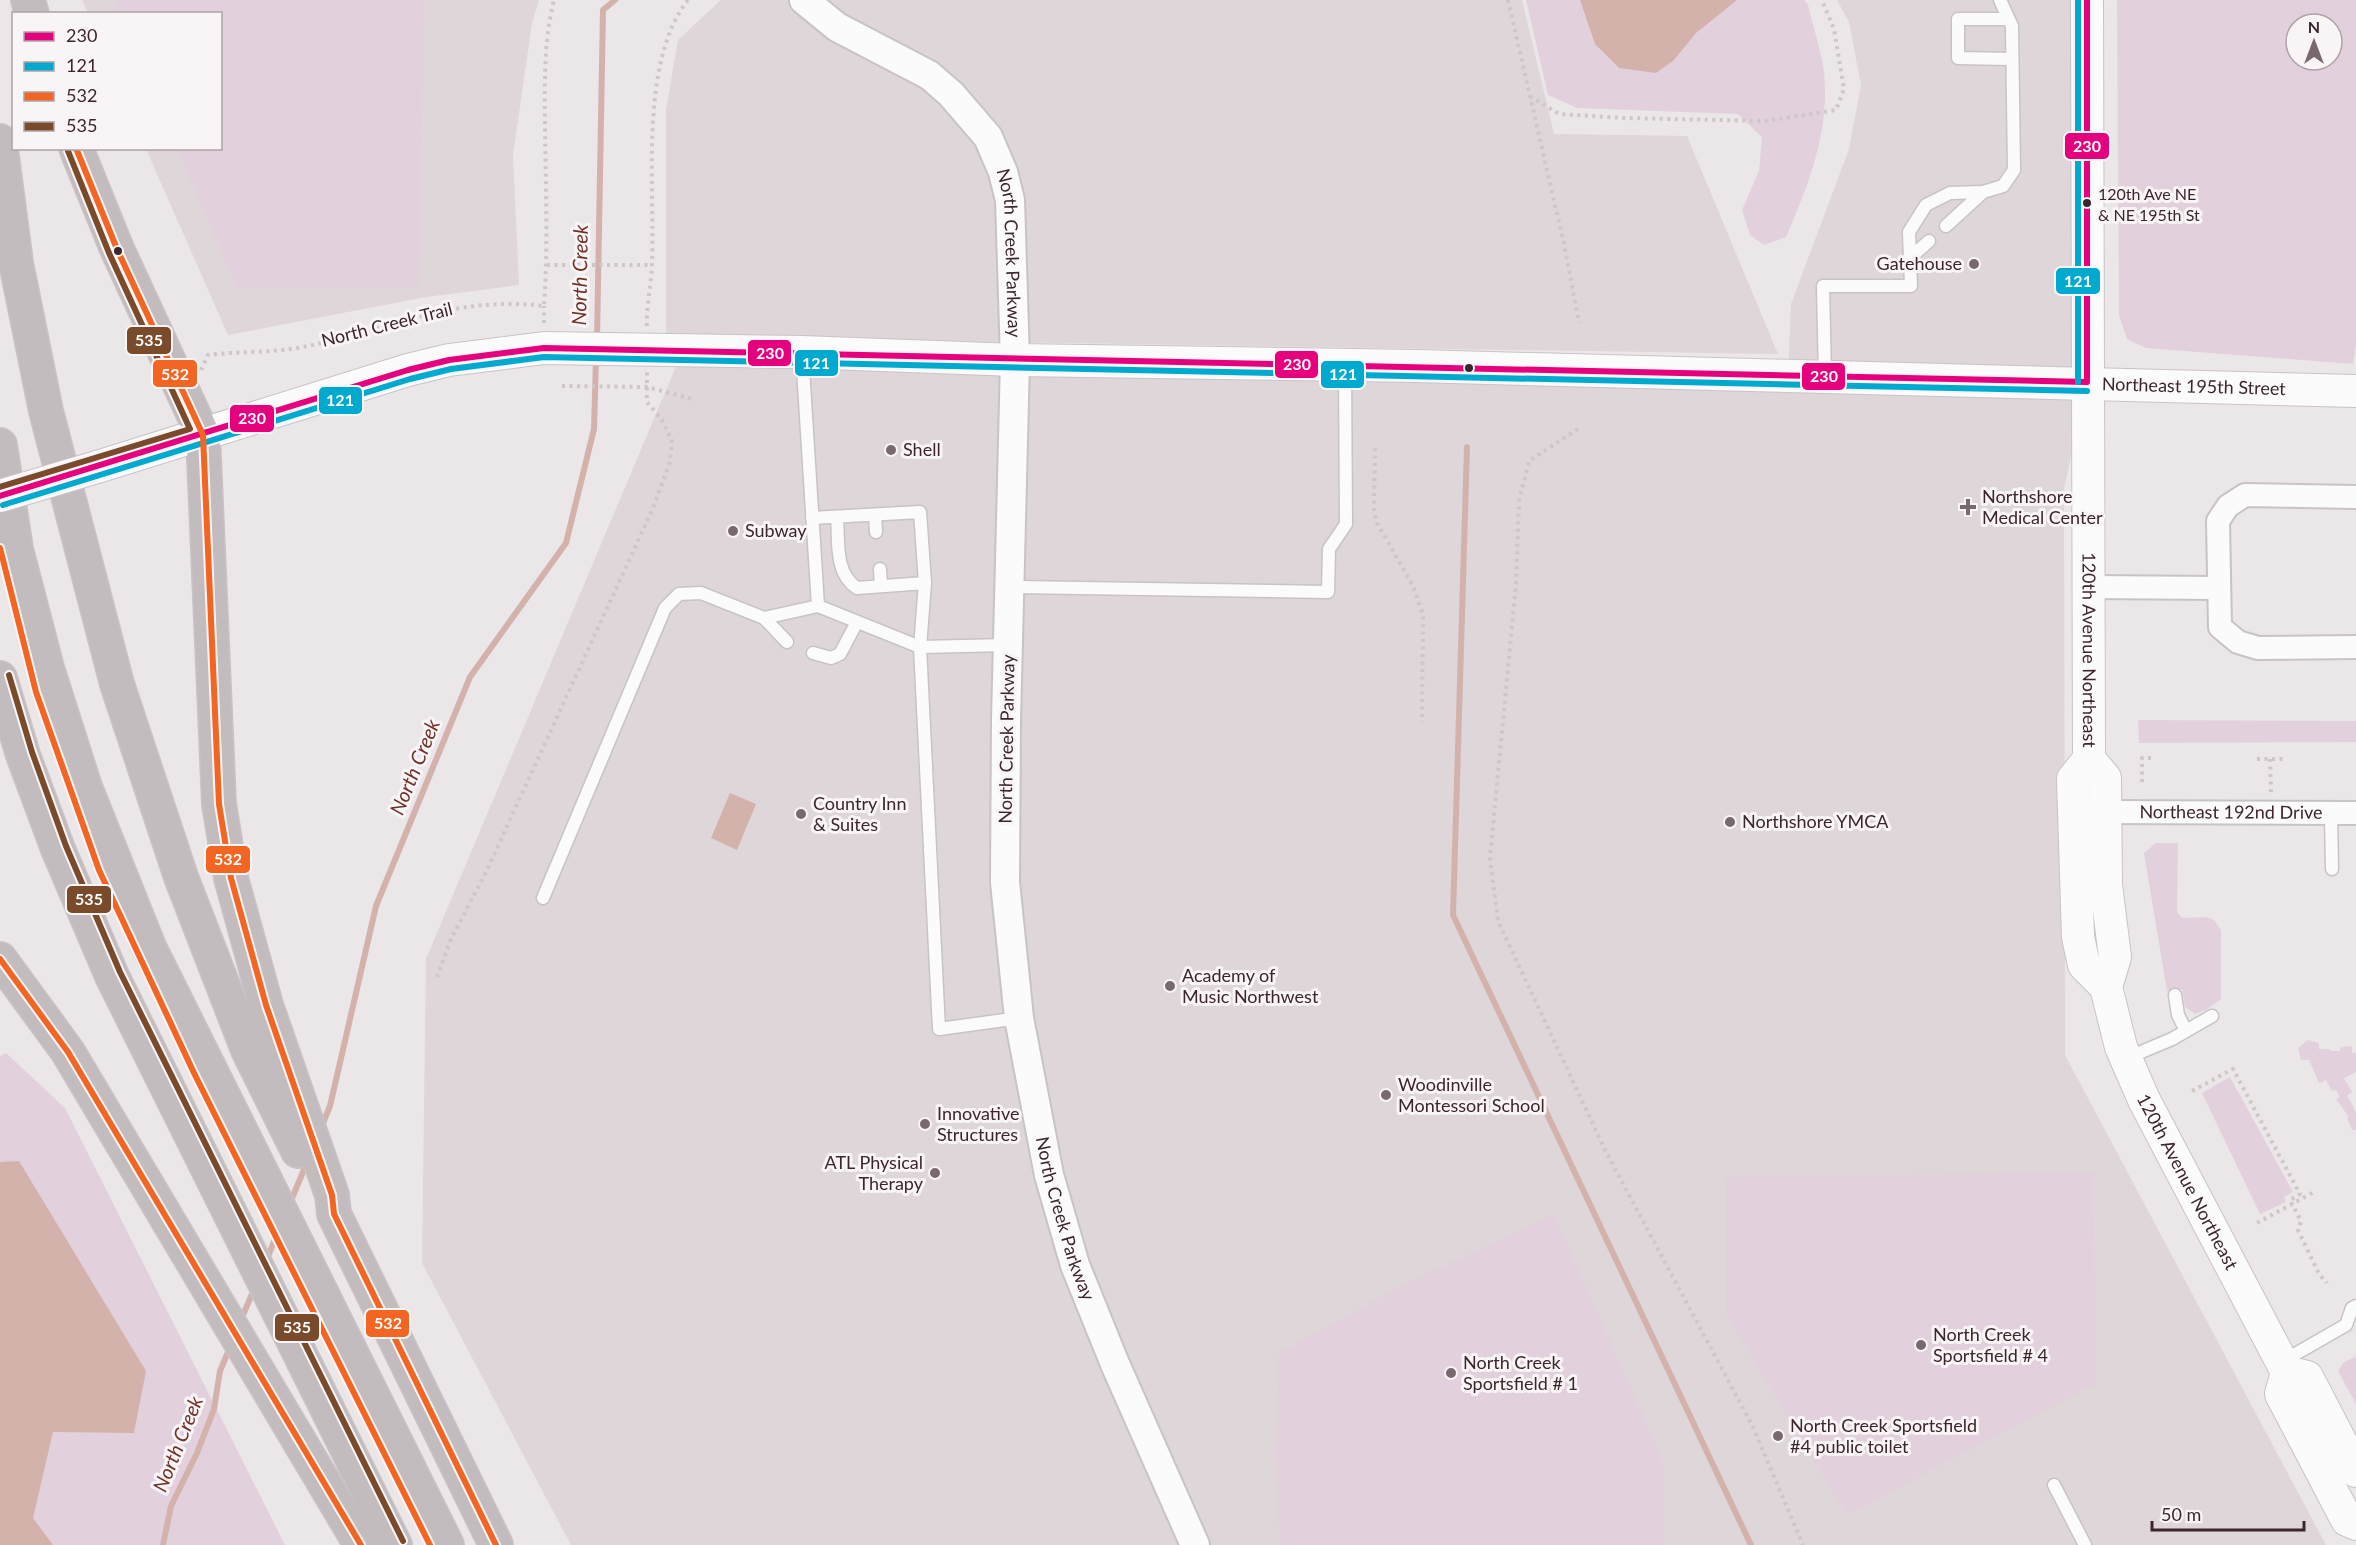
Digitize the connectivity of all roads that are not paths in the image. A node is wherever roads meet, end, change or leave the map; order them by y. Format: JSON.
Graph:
{"nodes":[{"id":1,"x":804,"y":0,"type":"edge"},
{"id":2,"x":2000,"y":0,"type":"edge"},
{"id":3,"x":2087,"y":0,"type":"edge"},
{"id":4,"x":2008,"y":19,"type":"junction"},
{"id":5,"x":2012,"y":59,"type":"junction"},
{"id":6,"x":0,"y":141,"type":"edge"},
{"id":7,"x":77,"y":150,"type":"edge"},
{"id":8,"x":1983,"y":192,"type":"junction"},
{"id":9,"x":1946,"y":226,"type":"dead end"},
{"id":10,"x":1929,"y":241,"type":"dead end"},
{"id":11,"x":1910,"y":258,"type":"junction"},
{"id":12,"x":802,"y":352,"type":"junction"},
{"id":13,"x":1015,"y":360,"type":"junction"},
{"id":14,"x":1345,"y":365,"type":"junction"},
{"id":15,"x":1825,"y":377,"type":"junction"},
{"id":16,"x":2087,"y":382,"type":"junction"},
{"id":17,"x":2356,"y":391,"type":"edge"},
{"id":18,"x":204,"y":435,"type":"junction"},
{"id":19,"x":0,"y":445,"type":"edge"},
{"id":20,"x":0,"y":496,"type":"edge"},
{"id":21,"x":2356,"y":497,"type":"edge"},
{"id":22,"x":875,"y":514,"type":"junction"},
{"id":23,"x":837,"y":517,"type":"junction"},
{"id":24,"x":812,"y":518,"type":"junction"},
{"id":25,"x":876,"y":532,"type":"dead end"},
{"id":26,"x":0,"y":548,"type":"edge"},
{"id":27,"x":880,"y":569,"type":"dead end"},
{"id":28,"x":926,"y":583,"type":"junction"},
{"id":29,"x":881,"y":586,"type":"junction"},
{"id":30,"x":1010,"y":587,"type":"junction"},
{"id":31,"x":2088,"y":587,"type":"junction"},
{"id":32,"x":2219,"y":588,"type":"junction"},
{"id":33,"x":818,"y":606,"type":"junction"},
{"id":34,"x":764,"y":618,"type":"junction"},
{"id":35,"x":857,"y":622,"type":"junction"},
{"id":36,"x":787,"y":642,"type":"dead end"},
{"id":37,"x":1008,"y":645,"type":"junction"},
{"id":38,"x":920,"y":647,"type":"junction"},
{"id":39,"x":2356,"y":647,"type":"edge"},
{"id":40,"x":813,"y":653,"type":"dead end"},
{"id":41,"x":0,"y":678,"type":"edge"},
{"id":42,"x":0,"y":731,"type":"edge"},
{"id":43,"x":2089,"y":759,"type":"junction"},
{"id":44,"x":2105,"y":812,"type":"junction"},
{"id":45,"x":2331,"y":813,"type":"junction"},
{"id":46,"x":2356,"y":813,"type":"edge"},
{"id":47,"x":2332,"y":869,"type":"dead end"},
{"id":48,"x":543,"y":898,"type":"dead end"},
{"id":49,"x":0,"y":959,"type":"edge"},
{"id":50,"x":2106,"y":987,"type":"junction"},
{"id":51,"x":2175,"y":995,"type":"dead end"},
{"id":52,"x":2212,"y":1016,"type":"dead end"},
{"id":53,"x":1019,"y":1018,"type":"junction"},
{"id":54,"x":2186,"y":1031,"type":"junction"},
{"id":55,"x":2126,"y":1059,"type":"junction"},
{"id":56,"x":257,"y":1181,"type":"junction"},
{"id":57,"x":331,"y":1206,"type":"junction"},
{"id":58,"x":233,"y":1239,"type":"junction"},
{"id":59,"x":302,"y":1272,"type":"junction"},
{"id":60,"x":2356,"y":1306,"type":"edge"},
{"id":61,"x":2351,"y":1327,"type":"edge"},
{"id":62,"x":281,"y":1333,"type":"junction"},
{"id":63,"x":2284,"y":1366,"type":"junction"},
{"id":64,"x":2356,"y":1471,"type":"edge"},
{"id":65,"x":2054,"y":1485,"type":"dead end"},
{"id":66,"x":2356,"y":1524,"type":"edge"},
{"id":67,"x":361,"y":1545,"type":"edge"},
{"id":68,"x":376,"y":1545,"type":"edge"},
{"id":69,"x":395,"y":1545,"type":"edge"},
{"id":70,"x":430,"y":1545,"type":"edge"},
{"id":71,"x":447,"y":1545,"type":"edge"},
{"id":72,"x":496,"y":1545,"type":"edge"},
{"id":73,"x":1195,"y":1545,"type":"edge"},
{"id":74,"x":2085,"y":1545,"type":"edge"}],
"edges":[{"from":1,"to":13,"type":"street","name":"North Creek Parkway"},
{"from":2,"to":4,"type":"lane"},
{"from":3,"to":16,"type":"main road","name":"120th Avenue Northeast"},
{"from":4,"to":5,"type":"lane"},
{"from":4,"to":5,"type":"lane"},
{"from":5,"to":8,"type":"lane"},
{"from":6,"to":57,"type":"highway"},
{"from":7,"to":18,"type":"highway"},
{"from":8,"to":9,"type":"lane"},
{"from":8,"to":11,"type":"lane"},
{"from":10,"to":11,"type":"lane"},
{"from":11,"to":15,"type":"lane"},
{"from":12,"to":13,"type":"main road","name":"Northeast 195th Street"},
{"from":12,"to":18,"type":"main road","name":"Northeast 195th Street"},
{"from":12,"to":24,"type":"lane"},
{"from":13,"to":14,"type":"main road","name":"Northeast 195th Street"},
{"from":13,"to":30,"type":"street","name":"North Creek Parkway"},
{"from":14,"to":15,"type":"main road","name":"Northeast 195th Street"},
{"from":14,"to":30,"type":"lane"},
{"from":15,"to":16,"type":"main road","name":"Northeast 195th Street"},
{"from":16,"to":17,"type":"main road","name":"Northeast 195th Street"},
{"from":16,"to":31,"type":"main road","name":"120th Avenue Northeast"},
{"from":18,"to":20,"type":"main road","name":"Northeast 195th Street","bridge":true},
{"from":18,"to":57,"type":"highway"},
{"from":19,"to":56,"type":"highway"},
{"from":21,"to":32,"type":"street"},
{"from":22,"to":23,"type":"lane"},
{"from":22,"to":25,"type":"lane"},
{"from":22,"to":28,"type":"lane"},
{"from":23,"to":24,"type":"lane"},
{"from":23,"to":29,"type":"lane"},
{"from":24,"to":33,"type":"lane"},
{"from":26,"to":56,"type":"highway"},
{"from":27,"to":29,"type":"lane"},
{"from":28,"to":29,"type":"lane"},
{"from":28,"to":38,"type":"lane"},
{"from":30,"to":37,"type":"street","name":"North Creek Parkway"},
{"from":31,"to":32,"type":"street"},
{"from":31,"to":43,"type":"main road","name":"120th Avenue Northeast"},
{"from":32,"to":39,"type":"street"},
{"from":33,"to":34,"type":"lane"},
{"from":33,"to":35,"type":"lane"},
{"from":34,"to":36,"type":"lane"},
{"from":34,"to":48,"type":"lane"},
{"from":35,"to":38,"type":"lane"},
{"from":35,"to":40,"type":"lane"},
{"from":37,"to":38,"type":"lane"},
{"from":37,"to":53,"type":"street","name":"North Creek Parkway"},
{"from":38,"to":53,"type":"lane"},
{"from":41,"to":58,"type":"highway"},
{"from":42,"to":58,"type":"highway"},
{"from":43,"to":44,"type":"main road","name":"120th Avenue Northeast"},
{"from":43,"to":50,"type":"main road","name":"120th Avenue Northeast"},
{"from":44,"to":45,"type":"street","name":"Northeast 192nd Drive"},
{"from":44,"to":50,"type":"main road","name":"120th Avenue Northeast"},
{"from":45,"to":46,"type":"street","name":"Northeast 192nd Drive"},
{"from":45,"to":47,"type":"lane"},
{"from":49,"to":67,"type":"highway"},
{"from":50,"to":55,"type":"main road","name":"120th Avenue Northeast"},
{"from":51,"to":54,"type":"lane"},
{"from":52,"to":54,"type":"lane"},
{"from":53,"to":73,"type":"street","name":"North Creek Parkway"},
{"from":54,"to":55,"type":"lane"},
{"from":55,"to":63,"type":"main road","name":"120th Avenue Northeast"},
{"from":56,"to":59,"type":"highway"},
{"from":57,"to":72,"type":"highway"},
{"from":58,"to":62,"type":"highway"},
{"from":59,"to":70,"type":"highway"},
{"from":59,"to":71,"type":"highway"},
{"from":60,"to":61,"type":"lane"},
{"from":61,"to":63,"type":"lane"},
{"from":62,"to":68,"type":"highway"},
{"from":62,"to":69,"type":"highway"},
{"from":63,"to":64,"type":"main road"},
{"from":63,"to":66,"type":"main road"},
{"from":65,"to":74,"type":"lane"}]}
